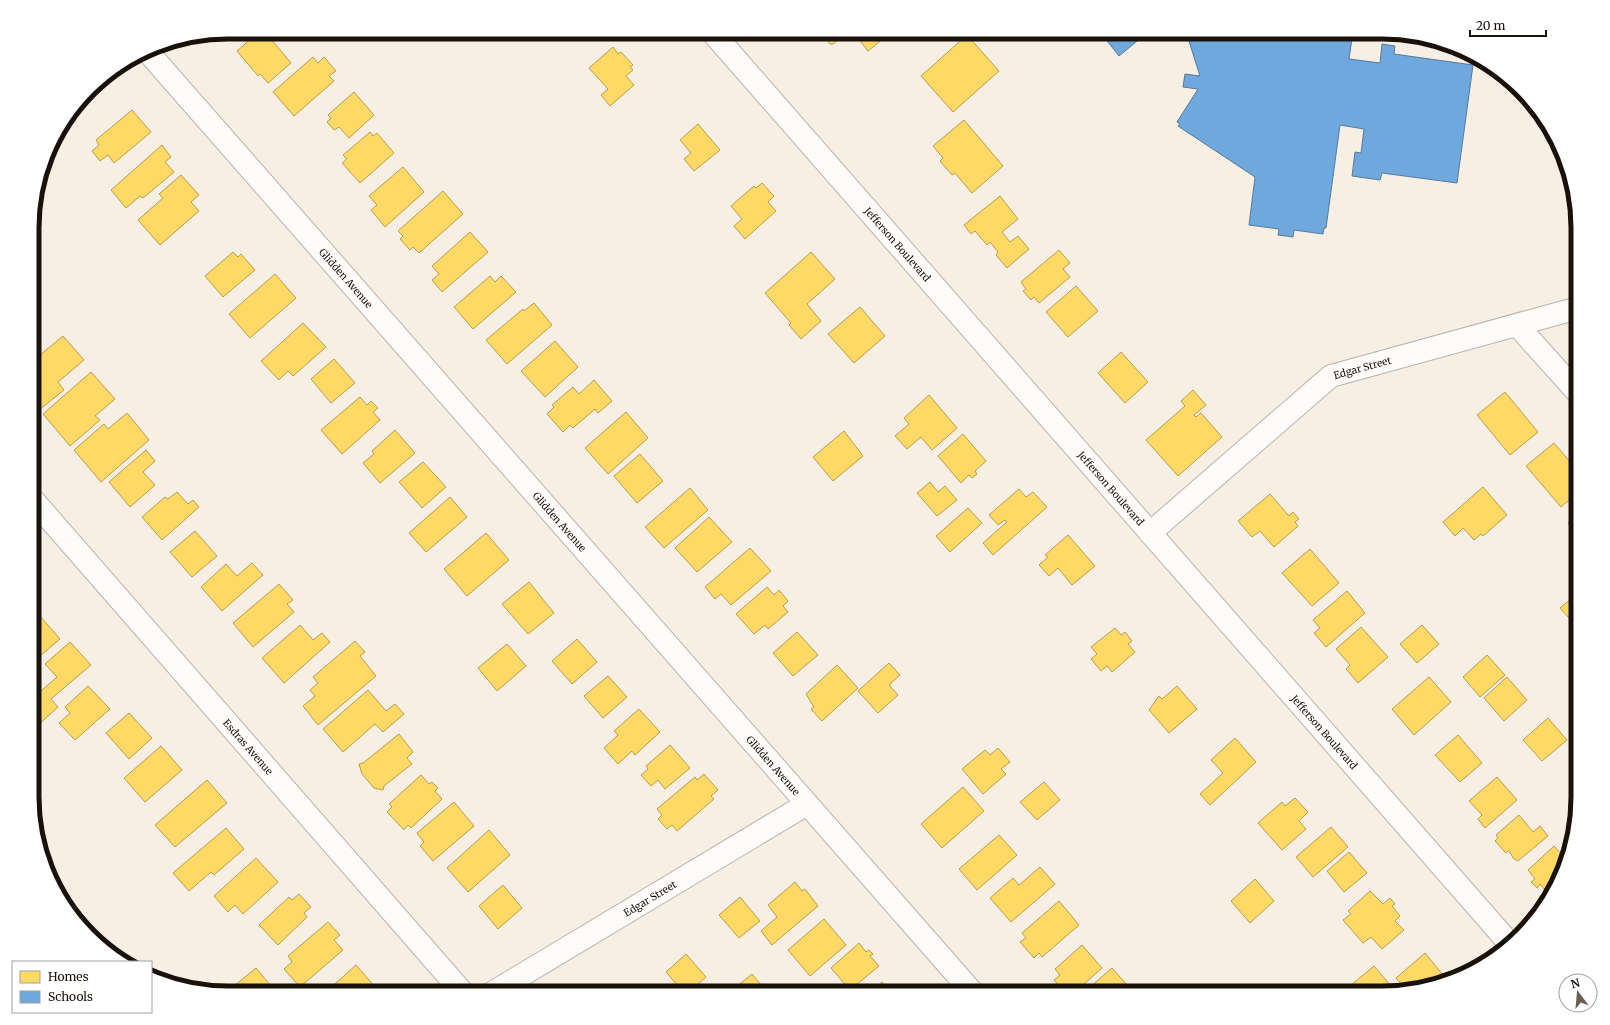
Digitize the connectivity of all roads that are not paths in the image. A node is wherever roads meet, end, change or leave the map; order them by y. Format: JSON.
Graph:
{"nodes":[{"id":1,"x":718,"y":39,"type":"edge"},
{"id":2,"x":151,"y":56,"type":"edge"},
{"id":3,"x":1571,"y":310,"type":"edge"},
{"id":4,"x":1517,"y":325,"type":"junction"},
{"id":5,"x":1571,"y":385,"type":"edge"},
{"id":6,"x":39,"y":508,"type":"edge"},
{"id":7,"x":1150,"y":533,"type":"junction"},
{"id":8,"x":807,"y":804,"type":"junction"},
{"id":9,"x":1506,"y":939,"type":"edge"},
{"id":10,"x":457,"y":986,"type":"edge"},
{"id":11,"x":504,"y":986,"type":"edge"},
{"id":12,"x":967,"y":986,"type":"edge"}],
"edges":[{"from":1,"to":7,"type":"street","name":"Jefferson Boulevard"},
{"from":2,"to":8,"type":"street","name":"Glidden Avenue"},
{"from":3,"to":4,"type":"street","name":"Edgar Street"},
{"from":4,"to":5,"type":"street"},
{"from":4,"to":7,"type":"street","name":"Edgar Street"},
{"from":6,"to":10,"type":"street","name":"Esdras Avenue"},
{"from":7,"to":9,"type":"street","name":"Jefferson Boulevard"},
{"from":8,"to":11,"type":"street","name":"Edgar Street"},
{"from":8,"to":12,"type":"street","name":"Glidden Avenue"}]}
